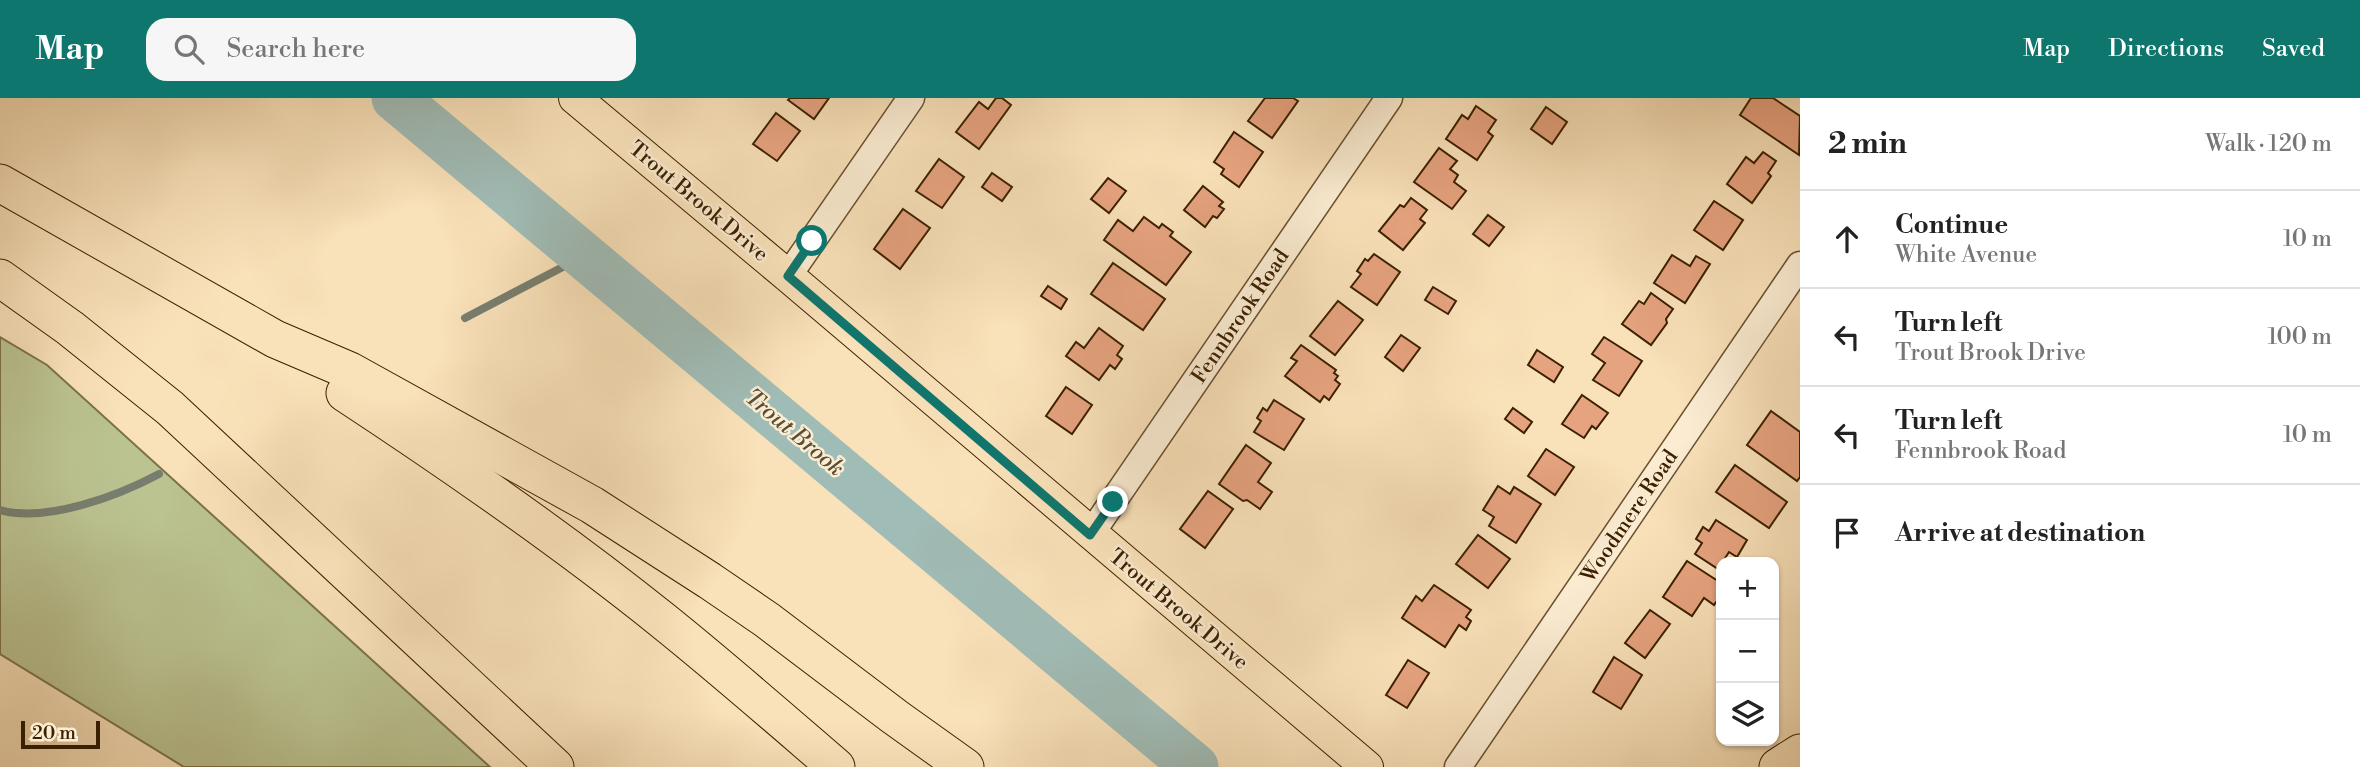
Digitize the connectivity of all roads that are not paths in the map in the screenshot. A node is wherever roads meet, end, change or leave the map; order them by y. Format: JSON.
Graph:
{"nodes":[{"id":1,"x":575,"y":98,"type":"edge"},
{"id":2,"x":912,"y":98,"type":"edge"},
{"id":3,"x":1389,"y":98,"type":"edge"},
{"id":4,"x":0,"y":183,"type":"edge"},
{"id":5,"x":1800,"y":265,"type":"edge"},
{"id":6,"x":788,"y":276,"type":"junction"},
{"id":7,"x":0,"y":278,"type":"edge"},
{"id":8,"x":275,"y":339,"type":"junction"},
{"id":9,"x":1090,"y":535,"type":"junction"},
{"id":10,"x":1800,"y":753,"type":"edge"},
{"id":11,"x":555,"y":767,"type":"edge"},
{"id":12,"x":836,"y":767,"type":"edge"},
{"id":13,"x":965,"y":767,"type":"edge"},
{"id":14,"x":1367,"y":767,"type":"edge"},
{"id":15,"x":1458,"y":767,"type":"edge"},
{"id":16,"x":1778,"y":767,"type":"edge"}],
"edges":[{"from":1,"to":6,"type":"main road","name":"Trout Brook Drive"},
{"from":2,"to":6,"type":"street"},
{"from":3,"to":9,"type":"street","name":"Fennbrook Road"},
{"from":4,"to":8,"type":"highway"},
{"from":5,"to":15,"type":"street","name":"Woodmere Road"},
{"from":6,"to":9,"type":"main road","name":"Trout Brook Drive"},
{"from":7,"to":11,"type":"highway"},
{"from":8,"to":12,"type":"highway"},
{"from":8,"to":13,"type":"highway"},
{"from":9,"to":14,"type":"main road","name":"Trout Brook Drive"},
{"from":10,"to":16,"type":"highway"}]}
